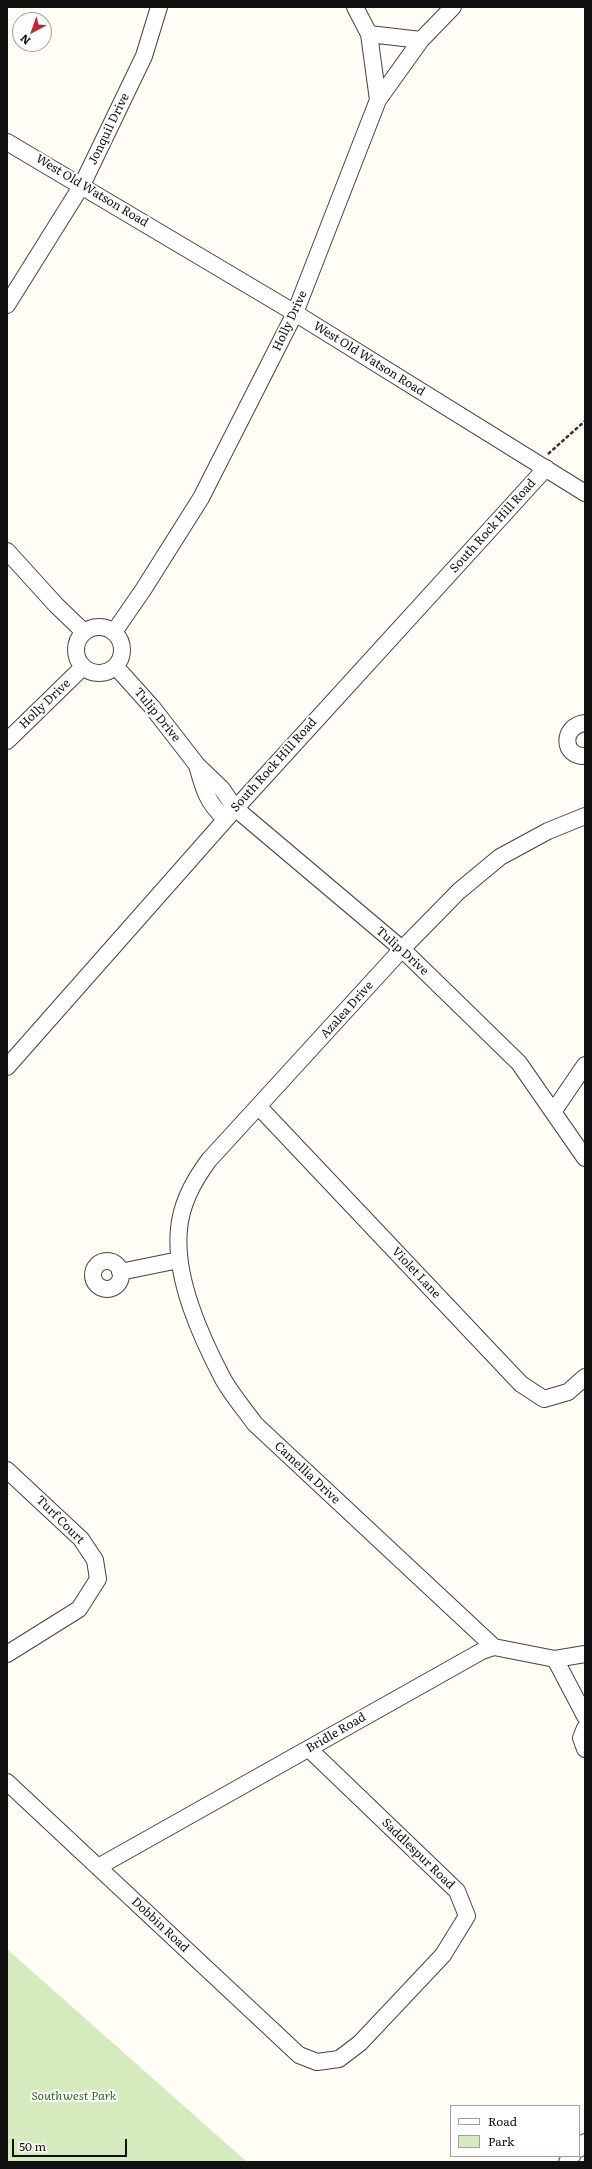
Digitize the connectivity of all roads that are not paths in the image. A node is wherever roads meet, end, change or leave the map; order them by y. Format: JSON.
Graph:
{"nodes":[{"id":1,"x":159,"y":7,"type":"edge"},
{"id":2,"x":354,"y":7,"type":"edge"},
{"id":3,"x":453,"y":7,"type":"edge"},
{"id":4,"x":369,"y":34,"type":"junction"},
{"id":5,"x":421,"y":40,"type":"junction"},
{"id":6,"x":378,"y":100,"type":"junction"},
{"id":7,"x":7,"y":142,"type":"edge"},
{"id":8,"x":82,"y":185,"type":"junction"},
{"id":9,"x":7,"y":305,"type":"edge"},
{"id":10,"x":295,"y":314,"type":"junction"},
{"id":11,"x":541,"y":465,"type":"junction"},
{"id":12,"x":585,"y":493,"type":"edge"},
{"id":13,"x":7,"y":551,"type":"edge"},
{"id":14,"x":84,"y":632,"type":"junction"},
{"id":15,"x":114,"y":632,"type":"junction"},
{"id":16,"x":83,"y":667,"type":"junction"},
{"id":17,"x":116,"y":667,"type":"junction"},
{"id":18,"x":585,"y":723,"type":"edge"},
{"id":19,"x":7,"y":741,"type":"edge"},
{"id":20,"x":585,"y":756,"type":"edge"},
{"id":21,"x":230,"y":814,"type":"junction"},
{"id":22,"x":585,"y":816,"type":"edge"},
{"id":23,"x":402,"y":949,"type":"junction"},
{"id":24,"x":585,"y":1065,"type":"edge"},
{"id":25,"x":7,"y":1067,"type":"edge"},
{"id":26,"x":259,"y":1106,"type":"junction"},
{"id":27,"x":553,"y":1112,"type":"junction"},
{"id":28,"x":585,"y":1158,"type":"edge"},
{"id":29,"x":179,"y":1260,"type":"junction"},
{"id":30,"x":120,"y":1272,"type":"dead end"},
{"id":31,"x":585,"y":1377,"type":"edge"},
{"id":32,"x":7,"y":1470,"type":"edge"},
{"id":33,"x":494,"y":1647,"type":"junction"},
{"id":34,"x":7,"y":1654,"type":"edge"},
{"id":35,"x":585,"y":1654,"type":"edge"},
{"id":36,"x":555,"y":1659,"type":"junction"},
{"id":37,"x":585,"y":1716,"type":"edge"},
{"id":38,"x":585,"y":1728,"type":"edge"},
{"id":39,"x":309,"y":1749,"type":"junction"},
{"id":40,"x":585,"y":1749,"type":"edge"},
{"id":41,"x":7,"y":1782,"type":"edge"},
{"id":42,"x":98,"y":1867,"type":"junction"},
{"id":43,"x":317,"y":2062,"type":"joint"}],
"edges":[{"from":1,"to":8,"type":"street","name":"Jonquil Drive"},
{"from":2,"to":4,"type":"street"},
{"from":3,"to":5,"type":"street","name":"Holly Drive"},
{"from":4,"to":5,"type":"street"},
{"from":4,"to":6,"type":"street"},
{"from":5,"to":6,"type":"street","name":"Holly Drive"},
{"from":6,"to":10,"type":"street","name":"Holly Drive"},
{"from":7,"to":8,"type":"street","name":"West Old Watson Road"},
{"from":8,"to":9,"type":"street","name":"Jonquil Drive"},
{"from":8,"to":10,"type":"street","name":"West Old Watson Road"},
{"from":10,"to":11,"type":"street","name":"West Old Watson Road"},
{"from":10,"to":15,"type":"street","name":"Holly Drive"},
{"from":11,"to":12,"type":"street","name":"West Old Watson Road"},
{"from":11,"to":21,"type":"street","name":"South Rock Hill Road"},
{"from":13,"to":14,"type":"street"},
{"from":14,"to":15,"type":"street"},
{"from":14,"to":16,"type":"street"},
{"from":15,"to":17,"type":"street"},
{"from":16,"to":17,"type":"street"},
{"from":16,"to":19,"type":"street","name":"Holly Drive"},
{"from":17,"to":21,"type":"street","name":"Tulip Drive"},
{"from":18,"to":20,"type":"street"},
{"from":21,"to":23,"type":"street","name":"Tulip Drive"},
{"from":21,"to":25,"type":"street","name":"South Rock Hill Road"},
{"from":22,"to":23,"type":"street","name":"Azalea Drive"},
{"from":23,"to":26,"type":"street","name":"Azalea Drive"},
{"from":23,"to":27,"type":"street","name":"Tulip Drive"},
{"from":24,"to":27,"type":"street"},
{"from":26,"to":29,"type":"street","name":"Azalea Drive"},
{"from":26,"to":31,"type":"street","name":"Violet Lane"},
{"from":27,"to":28,"type":"street","name":"Tulip Drive"},
{"from":29,"to":30,"type":"street"},
{"from":29,"to":33,"type":"street","name":"Camellia Drive"},
{"from":32,"to":34,"type":"street","name":"Turf Court"},
{"from":33,"to":36,"type":"street"},
{"from":33,"to":39,"type":"street","name":"Bridle Road"},
{"from":35,"to":36,"type":"street"},
{"from":36,"to":37,"type":"street"},
{"from":38,"to":40,"type":"street"},
{"from":39,"to":42,"type":"street","name":"Bridle Road"},
{"from":39,"to":43,"type":"street","name":"Saddlespur Road"},
{"from":41,"to":42,"type":"street","name":"Dobbin Road"},
{"from":42,"to":43,"type":"street","name":"Dobbin Road"}]}
